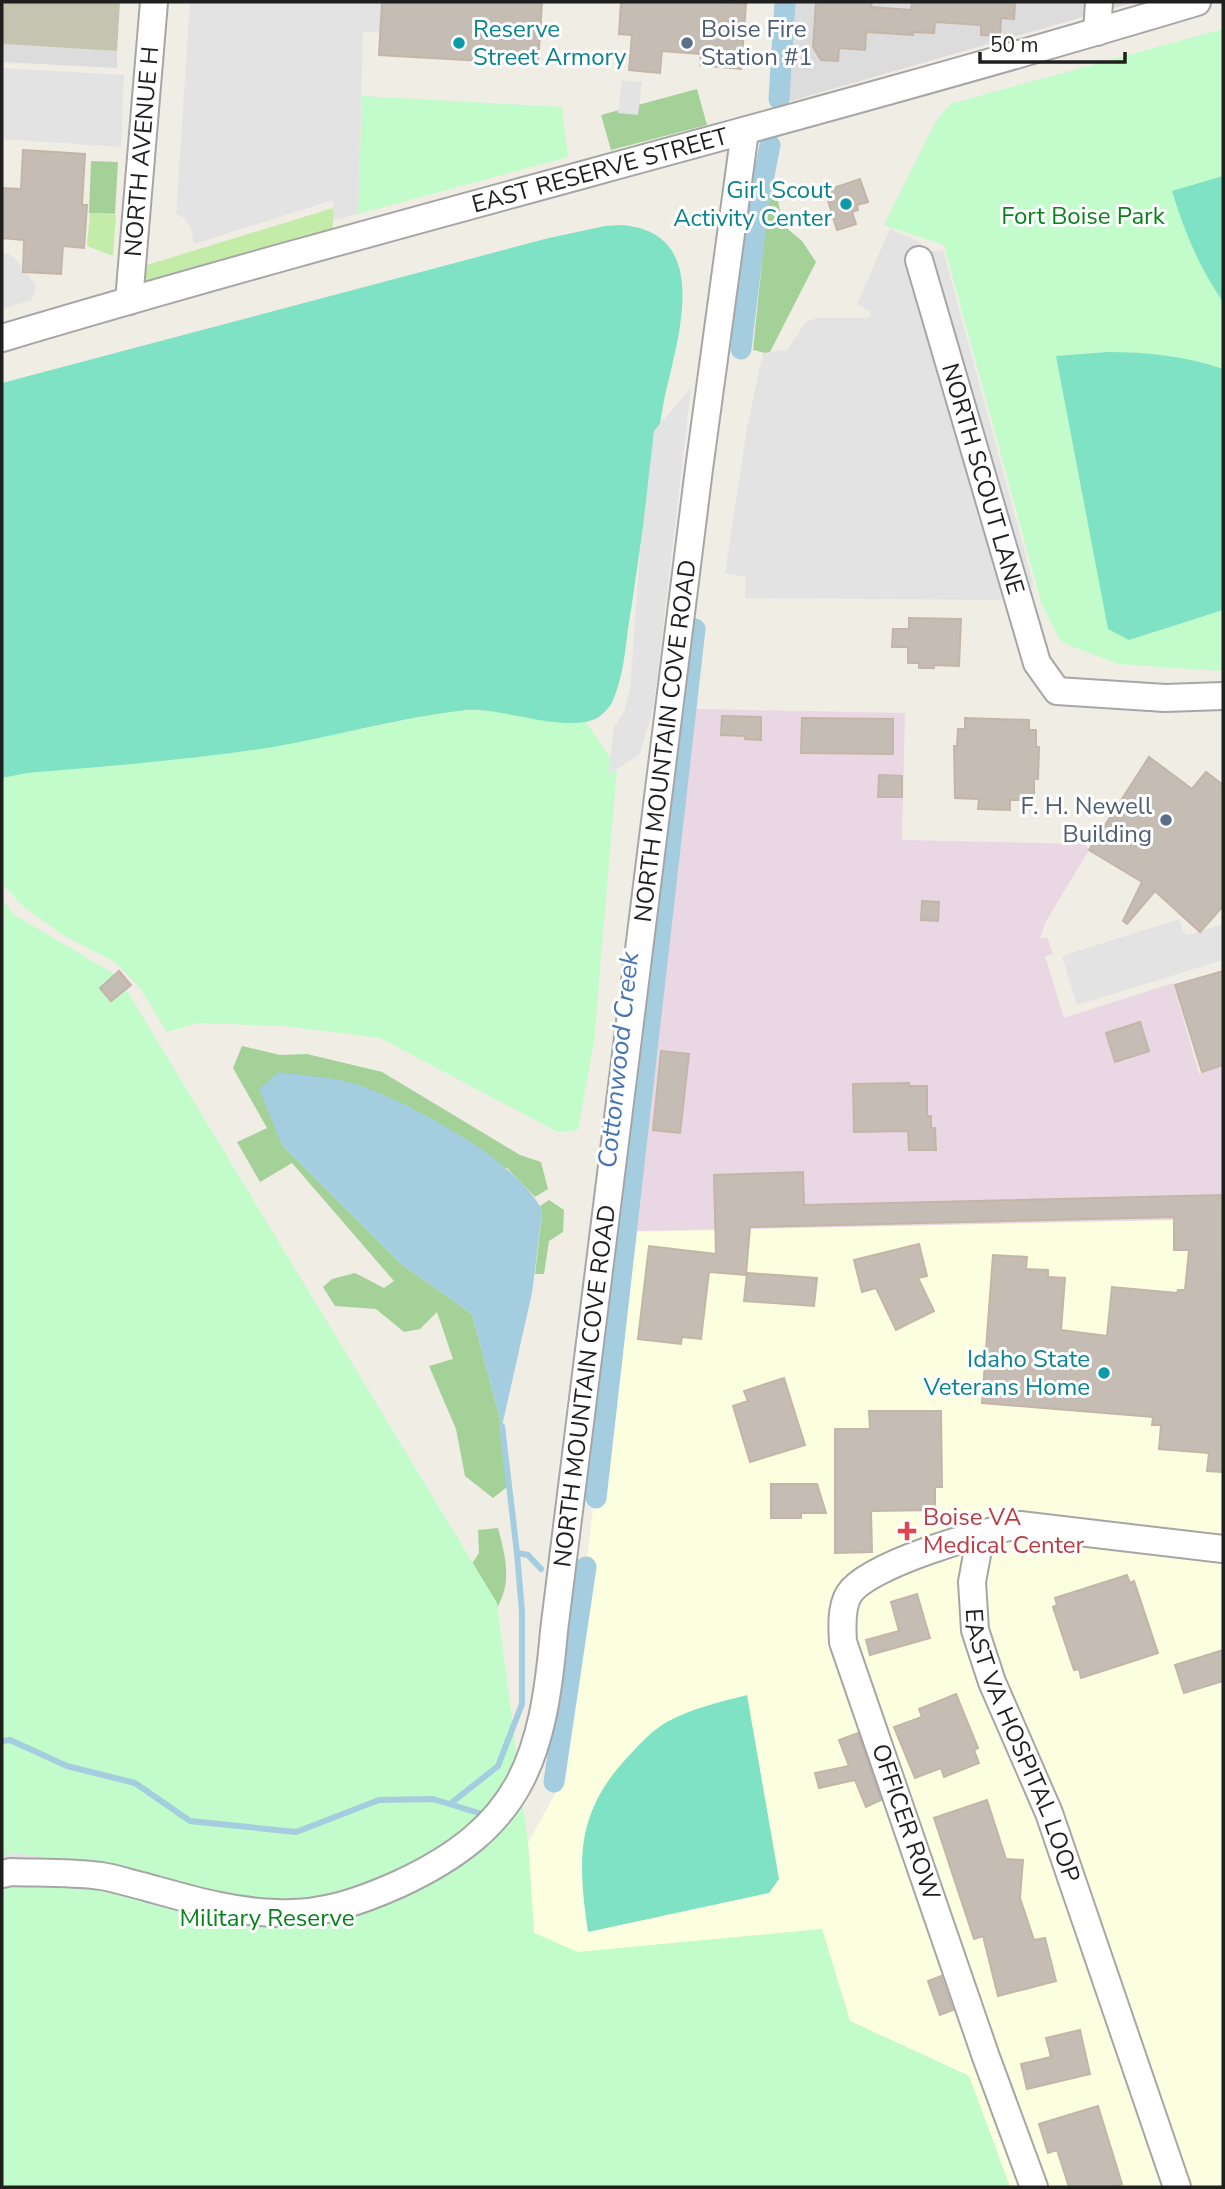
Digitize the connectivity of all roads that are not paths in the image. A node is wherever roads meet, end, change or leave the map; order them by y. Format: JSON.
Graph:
{"nodes":[{"id":1,"x":154,"y":2,"type":"edge"},
{"id":2,"x":1099,"y":2,"type":"edge"},
{"id":3,"x":1197,"y":2,"type":"edge"},
{"id":4,"x":1097,"y":32,"type":"junction"},
{"id":5,"x":745,"y":131,"type":"junction"},
{"id":6,"x":919,"y":260,"type":"dead end"},
{"id":7,"x":129,"y":301,"type":"junction"},
{"id":8,"x":2,"y":338,"type":"edge"},
{"id":9,"x":1223,"y":696,"type":"edge"},
{"id":10,"x":981,"y":1533,"type":"junction"},
{"id":11,"x":1223,"y":1549,"type":"edge"},
{"id":12,"x":2,"y":1874,"type":"edge"},
{"id":13,"x":1034,"y":2187,"type":"edge"},
{"id":14,"x":1177,"y":2187,"type":"edge"}],
"edges":[{"from":1,"to":7,"type":"street","name":"NORTH AVENUE H"},
{"from":2,"to":4,"type":"street"},
{"from":3,"to":4,"type":"street","name":"EAST RESERVE STREET"},
{"from":4,"to":5,"type":"street","name":"EAST RESERVE STREET"},
{"from":5,"to":7,"type":"street","name":"EAST RESERVE STREET"},
{"from":5,"to":12,"type":"street","name":"NORTH MOUNTAIN COVE ROAD"},
{"from":6,"to":9,"type":"street","name":"NORTH SCOUT LANE"},
{"from":7,"to":8,"type":"street","name":"EAST RESERVE STREET"},
{"from":10,"to":11,"type":"street"},
{"from":10,"to":13,"type":"street","name":"OFFICER ROW"},
{"from":10,"to":14,"type":"street","name":"EAST VA HOSPITAL LOOP"}]}
